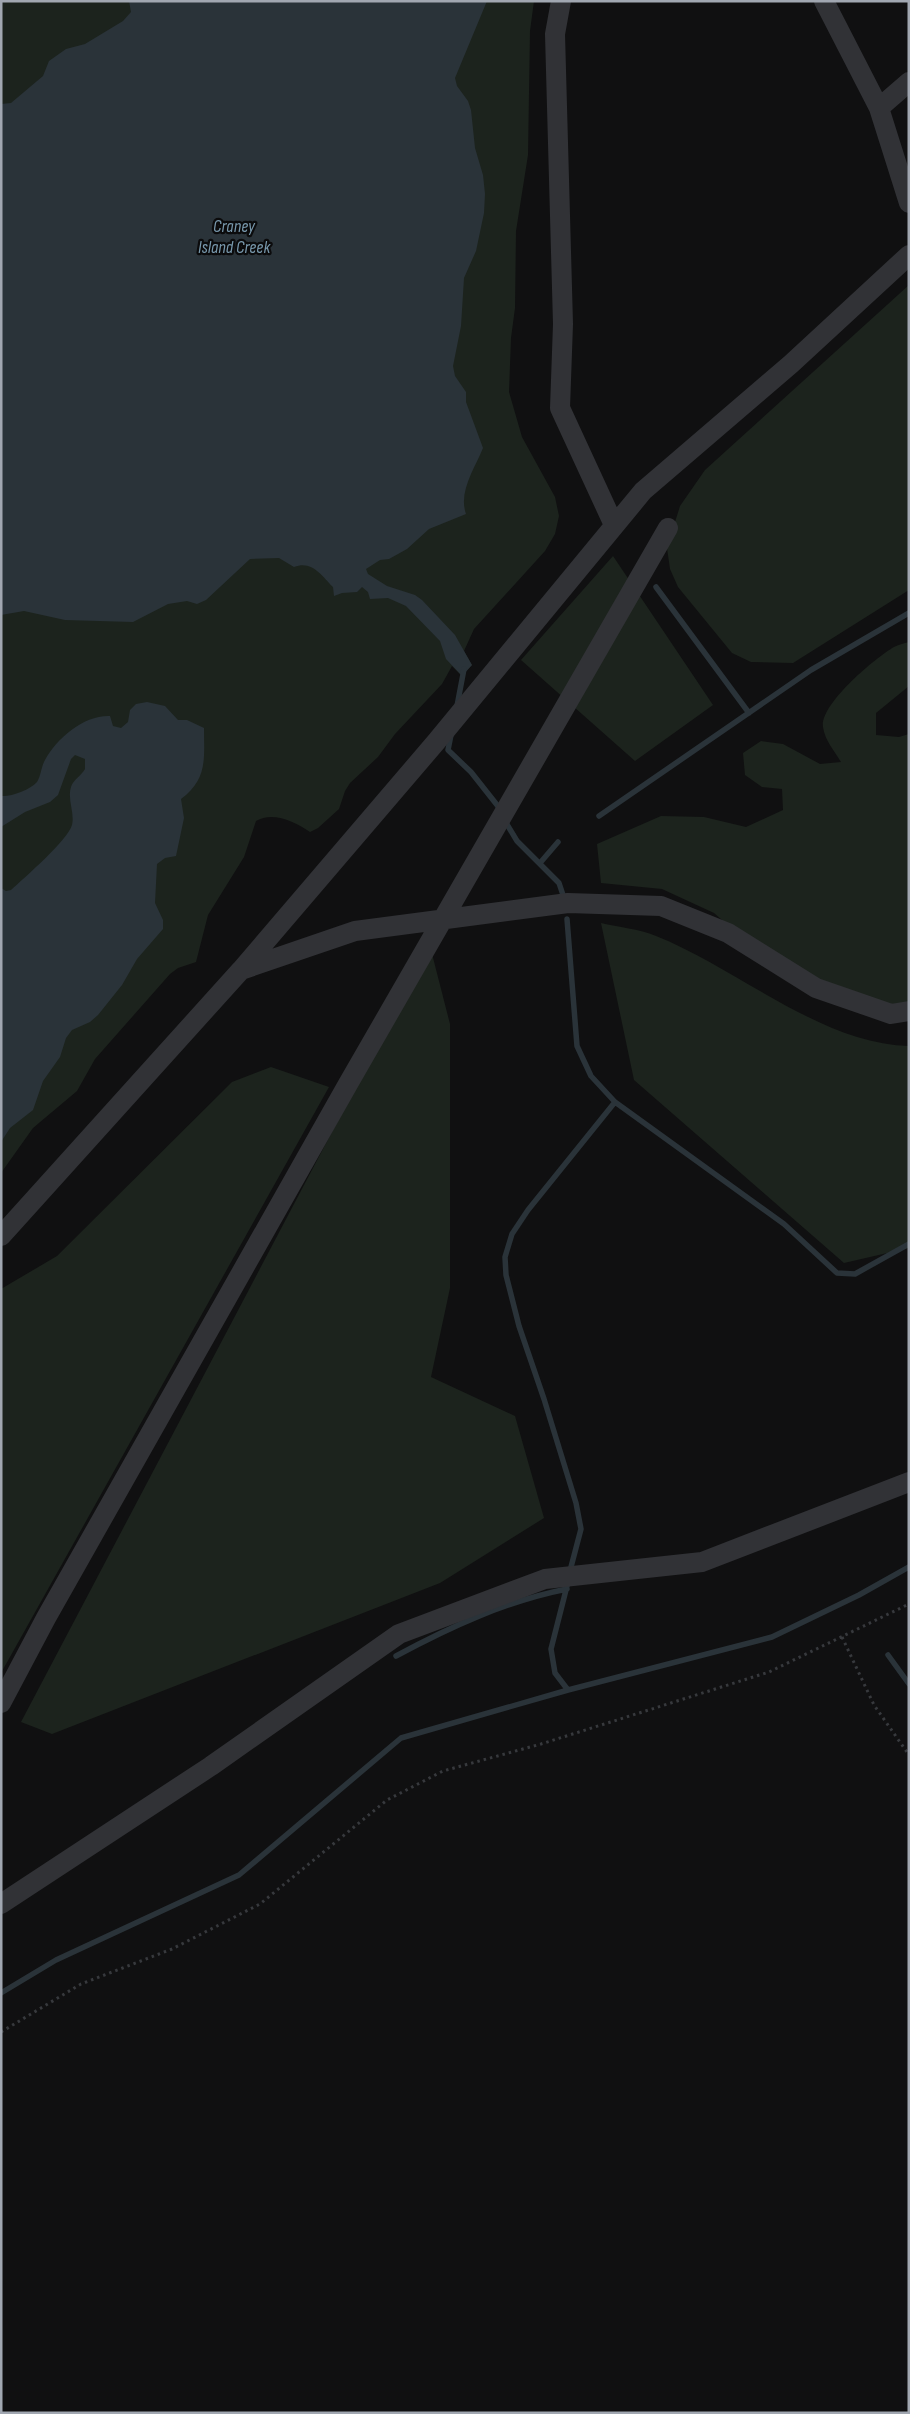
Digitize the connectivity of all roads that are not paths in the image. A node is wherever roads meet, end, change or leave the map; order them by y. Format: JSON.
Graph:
{"nodes":[{"id":1,"x":561,"y":1,"type":"edge"},
{"id":2,"x":824,"y":1,"type":"edge"},
{"id":3,"x":909,"y":82,"type":"edge"},
{"id":4,"x":879,"y":108,"type":"junction"},
{"id":5,"x":909,"y":203,"type":"edge"},
{"id":6,"x":909,"y":255,"type":"edge"},
{"id":7,"x":614,"y":525,"type":"junction"},
{"id":8,"x":668,"y":528,"type":"dead end"},
{"id":9,"x":443,"y":919,"type":"junction"},
{"id":10,"x":241,"y":970,"type":"junction"},
{"id":11,"x":909,"y":1011,"type":"edge"},
{"id":12,"x":1,"y":1236,"type":"edge"},
{"id":13,"x":909,"y":1482,"type":"edge"},
{"id":14,"x":1,"y":1704,"type":"edge"},
{"id":15,"x":1,"y":1904,"type":"edge"}],
"edges":[{"from":1,"to":7,"type":"lane"},
{"from":2,"to":4,"type":"lane"},
{"from":3,"to":4,"type":"lane"},
{"from":4,"to":5,"type":"lane"},
{"from":6,"to":7,"type":"lane"},
{"from":7,"to":10,"type":"lane"},
{"from":8,"to":9,"type":"lane"},
{"from":9,"to":10,"type":"lane"},
{"from":9,"to":11,"type":"lane"},
{"from":9,"to":14,"type":"lane"},
{"from":10,"to":12,"type":"lane"},
{"from":13,"to":15,"type":"lane"}]}
